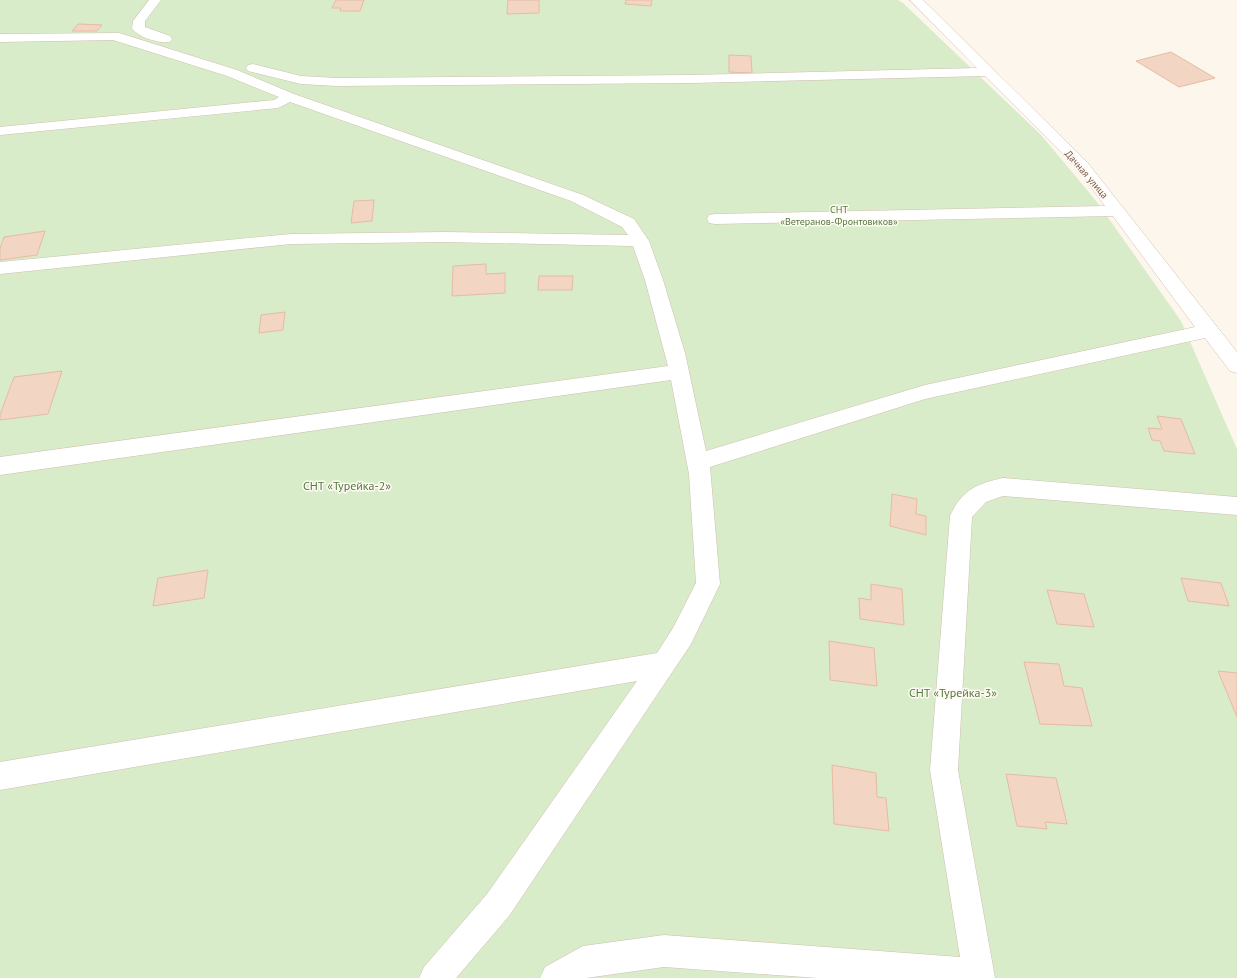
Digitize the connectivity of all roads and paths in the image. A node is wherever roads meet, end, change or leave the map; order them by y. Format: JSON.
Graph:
{"nodes":[{"id":1,"x":155,"y":0,"type":"edge"},
{"id":2,"x":916,"y":0,"type":"edge"},
{"id":3,"x":0,"y":38,"type":"edge"},
{"id":4,"x":989,"y":72,"type":"junction"},
{"id":5,"x":289,"y":97,"type":"junction"},
{"id":6,"x":0,"y":130,"type":"edge"},
{"id":7,"x":1119,"y":211,"type":"junction"},
{"id":8,"x":715,"y":219,"type":"dead end"},
{"id":9,"x":640,"y":241,"type":"junction"},
{"id":10,"x":0,"y":268,"type":"edge"},
{"id":11,"x":1201,"y":321,"type":"junction"},
{"id":12,"x":1237,"y":366,"type":"edge"},
{"id":13,"x":680,"y":372,"type":"junction"},
{"id":14,"x":698,"y":462,"type":"junction"},
{"id":15,"x":0,"y":466,"type":"edge"},
{"id":16,"x":1237,"y":506,"type":"edge"},
{"id":17,"x":664,"y":664,"type":"junction"},
{"id":18,"x":0,"y":776,"type":"edge"},
{"id":19,"x":979,"y":976,"type":"edge"},
{"id":20,"x":434,"y":978,"type":"edge"},
{"id":21,"x":556,"y":978,"type":"edge"}],
"edges":[{"from":1,"to":4,"type":"street"},
{"from":2,"to":4,"type":"street","name":"Дачная улица"},
{"from":3,"to":5,"type":"street"},
{"from":4,"to":7,"type":"street","name":"Дачная улица"},
{"from":5,"to":6,"type":"street"},
{"from":5,"to":9,"type":"street"},
{"from":7,"to":8,"type":"street"},
{"from":7,"to":11,"type":"street","name":"Дачная улица"},
{"from":9,"to":10,"type":"street"},
{"from":9,"to":13,"type":"street"},
{"from":11,"to":12,"type":"street","name":"Дачная улица"},
{"from":11,"to":14,"type":"street"},
{"from":13,"to":14,"type":"street"},
{"from":13,"to":15,"type":"street"},
{"from":14,"to":17,"type":"street"},
{"from":16,"to":19,"type":"street"},
{"from":17,"to":18,"type":"street"},
{"from":17,"to":20,"type":"street"},
{"from":19,"to":21,"type":"street"}]}
